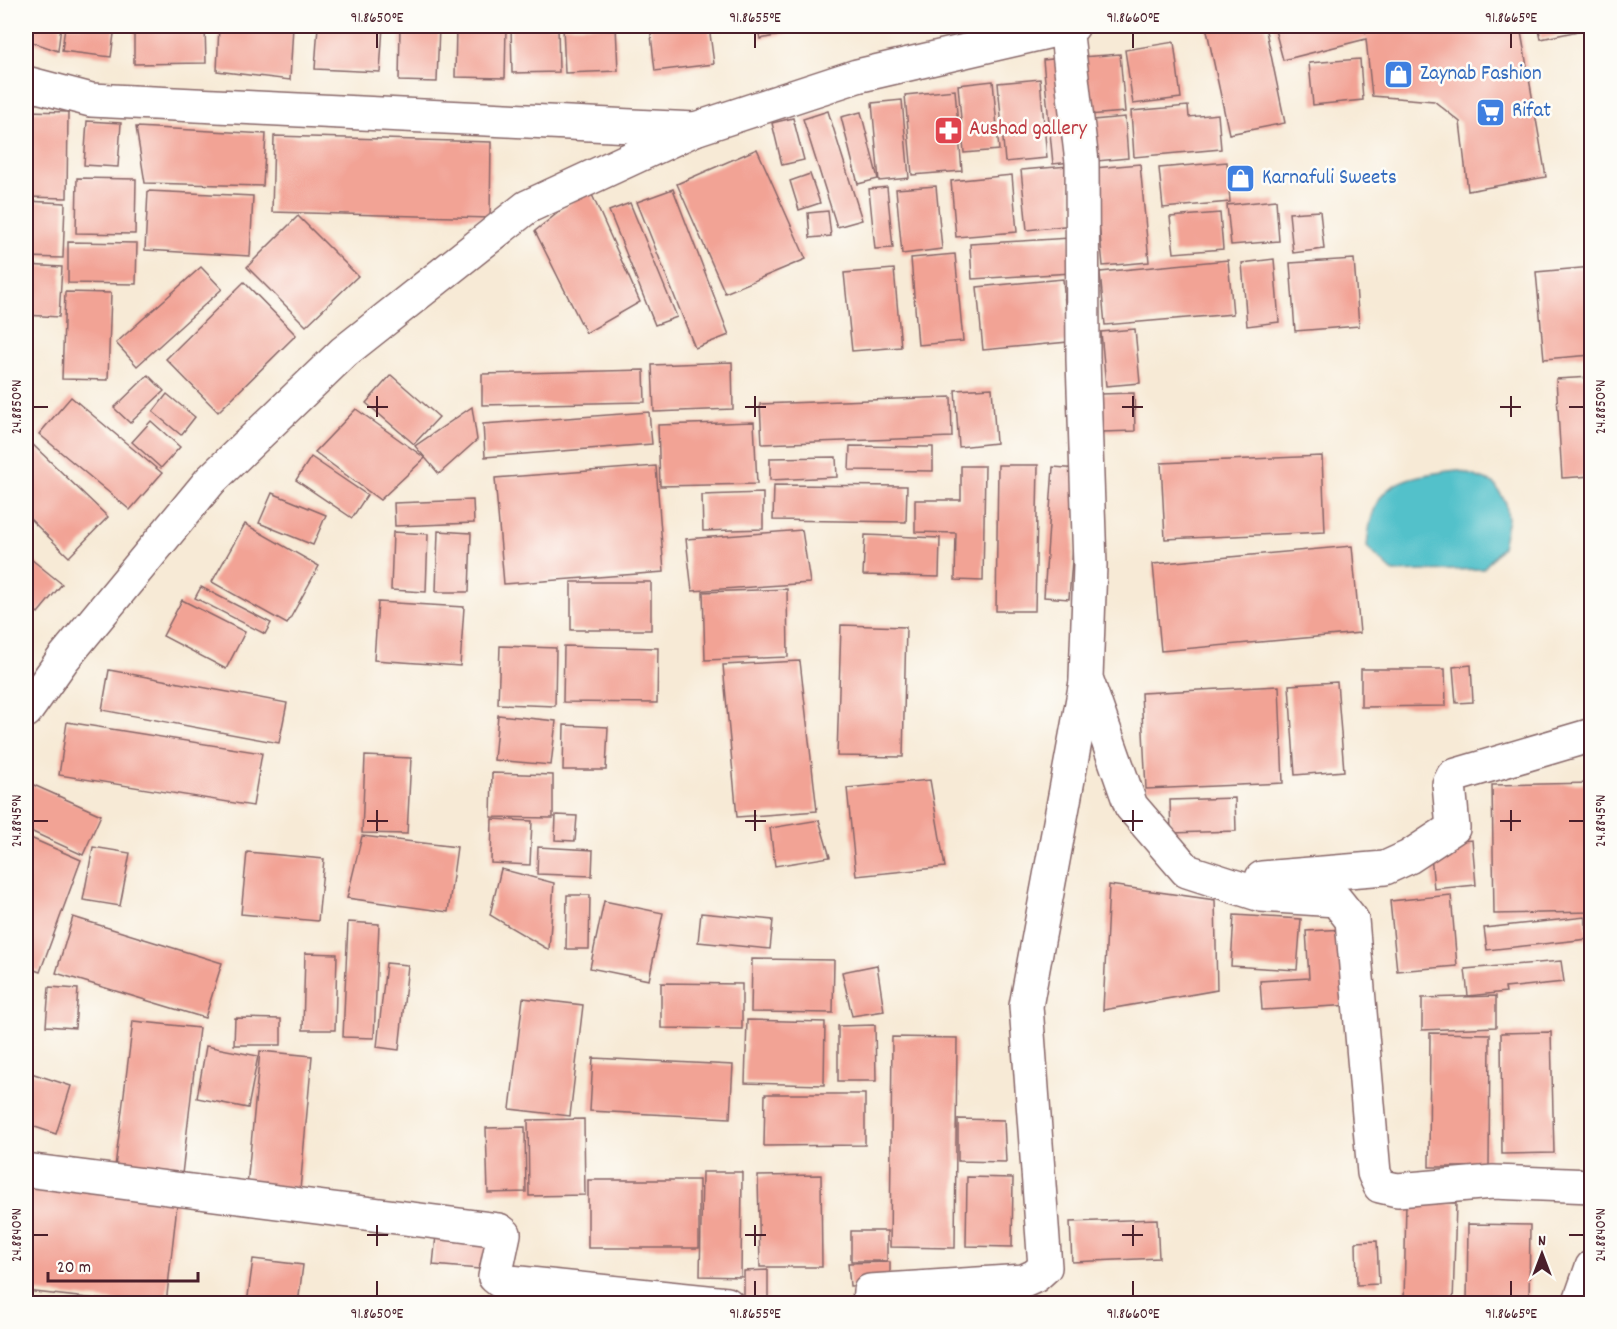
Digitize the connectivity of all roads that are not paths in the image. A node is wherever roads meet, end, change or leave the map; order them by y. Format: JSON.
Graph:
{"nodes":[{"id":1,"x":1069,"y":26,"type":"edge"},
{"id":2,"x":26,"y":83,"type":"edge"},
{"id":3,"x":695,"y":129,"type":"junction"},
{"id":4,"x":1086,"y":678,"type":"junction"},
{"id":5,"x":26,"y":711,"type":"edge"},
{"id":6,"x":1592,"y":735,"type":"edge"},
{"id":7,"x":1186,"y":872,"type":"junction"},
{"id":8,"x":26,"y":1170,"type":"edge"},
{"id":9,"x":1592,"y":1186,"type":"edge"},
{"id":10,"x":1592,"y":1267,"type":"edge"},
{"id":11,"x":727,"y":1304,"type":"edge"},
{"id":12,"x":869,"y":1304,"type":"edge"},
{"id":13,"x":1579,"y":1304,"type":"edge"}],
"edges":[{"from":1,"to":3,"type":"main road"},
{"from":1,"to":4,"type":"main road"},
{"from":2,"to":3,"type":"main road"},
{"from":3,"to":5,"type":"main road"},
{"from":4,"to":7,"type":"main road"},
{"from":4,"to":12,"type":"main road"},
{"from":6,"to":7,"type":"main road"},
{"from":7,"to":9,"type":"main road"},
{"from":8,"to":11,"type":"main road"},
{"from":10,"to":13,"type":"main road"}]}
